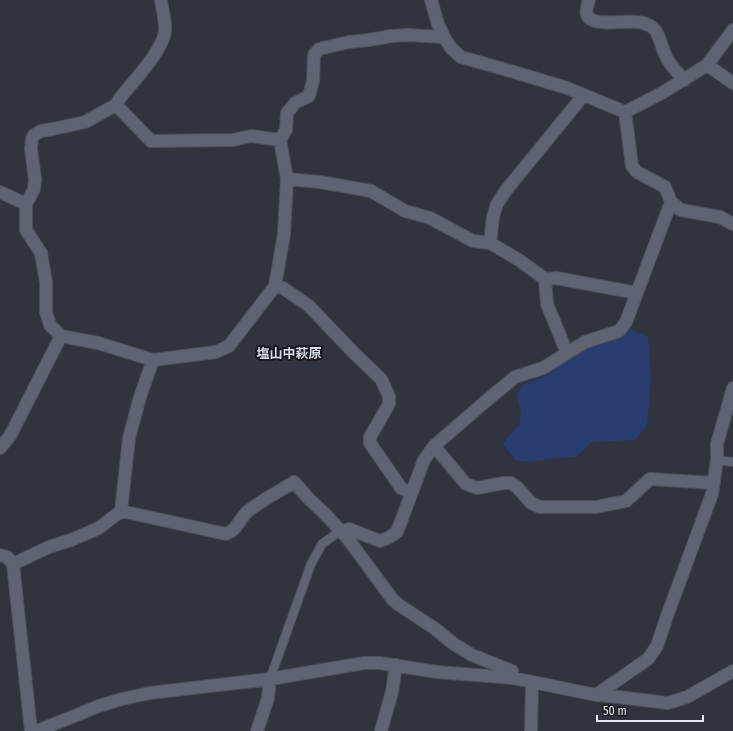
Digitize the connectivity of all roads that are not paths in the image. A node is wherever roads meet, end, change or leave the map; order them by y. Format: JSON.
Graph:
{"nodes":[{"id":1,"x":161,"y":0,"type":"edge"},
{"id":2,"x":431,"y":0,"type":"edge"},
{"id":3,"x":590,"y":0,"type":"edge"},
{"id":4,"x":733,"y":30,"type":"edge"},
{"id":5,"x":444,"y":37,"type":"junction"},
{"id":6,"x":707,"y":65,"type":"junction"},
{"id":7,"x":684,"y":80,"type":"junction"},
{"id":8,"x":733,"y":83,"type":"edge"},
{"id":9,"x":583,"y":96,"type":"junction"},
{"id":10,"x":116,"y":105,"type":"junction"},
{"id":11,"x":625,"y":112,"type":"junction"},
{"id":12,"x":280,"y":140,"type":"junction"},
{"id":13,"x":287,"y":179,"type":"junction"},
{"id":14,"x":0,"y":192,"type":"edge"},
{"id":15,"x":671,"y":202,"type":"junction"},
{"id":16,"x":26,"y":204,"type":"junction"},
{"id":17,"x":733,"y":224,"type":"edge"},
{"id":18,"x":490,"y":243,"type":"junction"},
{"id":19,"x":544,"y":279,"type":"junction"},
{"id":20,"x":275,"y":286,"type":"junction"},
{"id":21,"x":637,"y":293,"type":"junction"},
{"id":22,"x":61,"y":336,"type":"junction"},
{"id":23,"x":567,"y":353,"type":"junction"},
{"id":24,"x":153,"y":360,"type":"junction"},
{"id":25,"x":733,"y":388,"type":"edge"},
{"id":26,"x":434,"y":446,"type":"junction"},
{"id":27,"x":0,"y":448,"type":"edge"},
{"id":28,"x":717,"y":460,"type":"junction"},
{"id":29,"x":733,"y":462,"type":"edge"},
{"id":30,"x":714,"y":483,"type":"junction"},
{"id":31,"x":412,"y":493,"type":"junction"},
{"id":32,"x":121,"y":511,"type":"junction"},
{"id":33,"x":340,"y":530,"type":"junction"},
{"id":34,"x":0,"y":554,"type":"edge"},
{"id":35,"x":14,"y":564,"type":"junction"},
{"id":36,"x":396,"y":665,"type":"junction"},
{"id":37,"x":733,"y":671,"type":"edge"},
{"id":38,"x":513,"y":678,"type":"junction"},
{"id":39,"x":270,"y":679,"type":"junction"},
{"id":40,"x":532,"y":683,"type":"junction"},
{"id":41,"x":596,"y":695,"type":"junction"},
{"id":42,"x":31,"y":731,"type":"edge"},
{"id":43,"x":37,"y":731,"type":"edge"},
{"id":44,"x":257,"y":731,"type":"edge"},
{"id":45,"x":380,"y":731,"type":"edge"},
{"id":46,"x":531,"y":731,"type":"edge"}],
"edges":[{"from":1,"to":10,"type":"street"},
{"from":2,"to":5,"type":"street"},
{"from":3,"to":7,"type":"street"},
{"from":4,"to":6,"type":"street"},
{"from":5,"to":9,"type":"street"},
{"from":5,"to":12,"type":"street"},
{"from":6,"to":7,"type":"street"},
{"from":6,"to":8,"type":"street"},
{"from":7,"to":11,"type":"street"},
{"from":9,"to":11,"type":"street"},
{"from":9,"to":18,"type":"street"},
{"from":10,"to":12,"type":"street"},
{"from":10,"to":16,"type":"street"},
{"from":11,"to":15,"type":"street"},
{"from":12,"to":13,"type":"street"},
{"from":13,"to":18,"type":"street"},
{"from":13,"to":20,"type":"street"},
{"from":14,"to":16,"type":"street"},
{"from":15,"to":17,"type":"street"},
{"from":15,"to":21,"type":"street"},
{"from":16,"to":22,"type":"street"},
{"from":18,"to":19,"type":"street"},
{"from":19,"to":21,"type":"street"},
{"from":19,"to":23,"type":"street"},
{"from":20,"to":24,"type":"street"},
{"from":20,"to":31,"type":"street"},
{"from":21,"to":23,"type":"street"},
{"from":22,"to":24,"type":"street"},
{"from":22,"to":27,"type":"street"},
{"from":23,"to":26,"type":"street"},
{"from":24,"to":32,"type":"street"},
{"from":25,"to":28,"type":"street"},
{"from":26,"to":30,"type":"street"},
{"from":26,"to":31,"type":"street"},
{"from":28,"to":29,"type":"lane"},
{"from":28,"to":30,"type":"street"},
{"from":30,"to":41,"type":"street"},
{"from":31,"to":33,"type":"street"},
{"from":32,"to":33,"type":"street"},
{"from":32,"to":35,"type":"street"},
{"from":33,"to":38,"type":"street"},
{"from":33,"to":39,"type":"lane"},
{"from":34,"to":35,"type":"street"},
{"from":35,"to":42,"type":"street"},
{"from":36,"to":38,"type":"street"},
{"from":36,"to":39,"type":"street"},
{"from":36,"to":45,"type":"street"},
{"from":37,"to":41,"type":"street"},
{"from":38,"to":40,"type":"street"},
{"from":39,"to":43,"type":"street"},
{"from":39,"to":44,"type":"street"},
{"from":40,"to":41,"type":"street"},
{"from":40,"to":46,"type":"street"}]}
